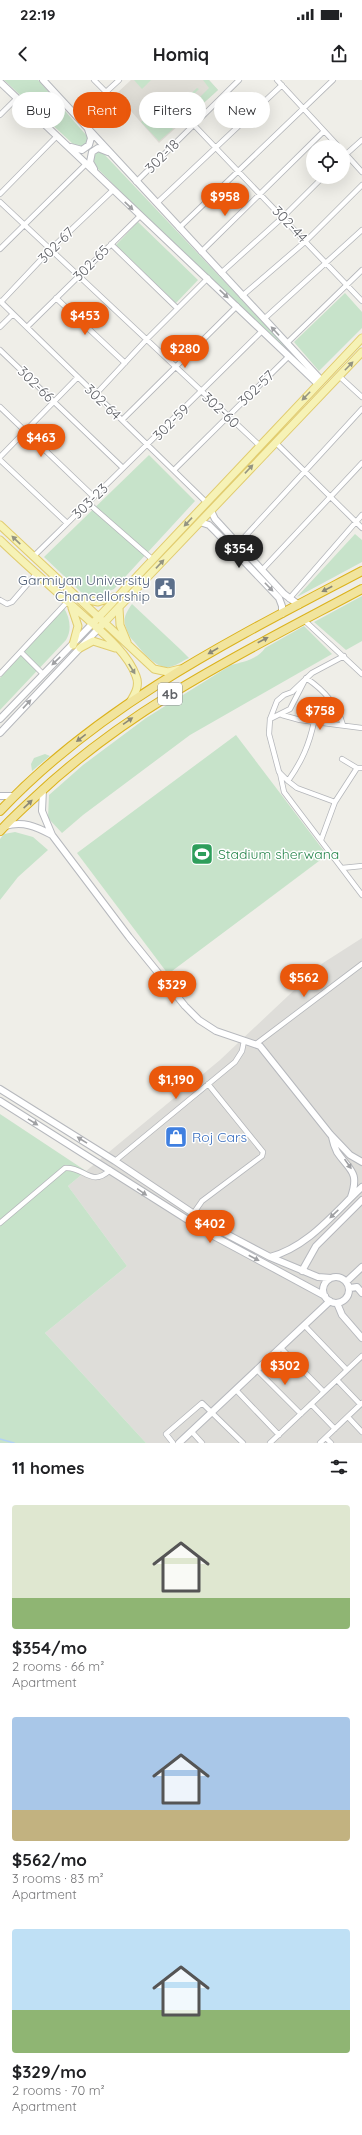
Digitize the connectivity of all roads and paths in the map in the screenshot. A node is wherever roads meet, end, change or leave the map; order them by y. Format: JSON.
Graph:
{"nodes":[{"id":1,"x":43,"y":80,"type":"edge"},
{"id":2,"x":94,"y":80,"type":"edge"},
{"id":3,"x":119,"y":80,"type":"edge"},
{"id":4,"x":228,"y":80,"type":"edge"},
{"id":5,"x":239,"y":80,"type":"edge"},
{"id":6,"x":277,"y":80,"type":"edge"},
{"id":7,"x":333,"y":80,"type":"edge"},
{"id":8,"x":0,"y":82,"type":"edge"},
{"id":9,"x":233,"y":85,"type":"junction"},
{"id":10,"x":282,"y":85,"type":"junction"},
{"id":11,"x":106,"y":92,"type":"joint"},
{"id":12,"x":12,"y":93,"type":"edge"},
{"id":13,"x":12,"y":103,"type":"edge"},
{"id":14,"x":303,"y":108,"type":"junction"},
{"id":15,"x":73,"y":111,"type":"edge"},
{"id":16,"x":206,"y":111,"type":"edge"},
{"id":17,"x":0,"y":116,"type":"edge"},
{"id":18,"x":49,"y":128,"type":"edge"},
{"id":19,"x":88,"y":128,"type":"edge"},
{"id":20,"x":89,"y":128,"type":"edge"},
{"id":21,"x":189,"y":128,"type":"edge"},
{"id":22,"x":197,"y":128,"type":"edge"},
{"id":23,"x":324,"y":131,"type":"junction"},
{"id":24,"x":57,"y":136,"type":"junction"},
{"id":25,"x":332,"y":140,"type":"edge"},
{"id":26,"x":362,"y":140,"type":"edge"},
{"id":27,"x":68,"y":146,"type":"junction"},
{"id":28,"x":217,"y":148,"type":"junction"},
{"id":29,"x":350,"y":149,"type":"edge"},
{"id":30,"x":111,"y":154,"type":"junction"},
{"id":31,"x":350,"y":160,"type":"edge"},
{"id":32,"x":86,"y":164,"type":"junction"},
{"id":33,"x":240,"y":170,"type":"junction"},
{"id":34,"x":362,"y":172,"type":"edge"},
{"id":35,"x":99,"y":176,"type":"junction"},
{"id":36,"x":136,"y":182,"type":"junction"},
{"id":37,"x":316,"y":184,"type":"edge"},
{"id":38,"x":362,"y":185,"type":"edge"},
{"id":39,"x":113,"y":190,"type":"junction"},
{"id":40,"x":0,"y":194,"type":"edge"},
{"id":41,"x":261,"y":194,"type":"junction"},
{"id":42,"x":0,"y":202,"type":"edge"},
{"id":43,"x":157,"y":203,"type":"junction"},
{"id":44,"x":140,"y":216,"type":"junction"},
{"id":45,"x":283,"y":217,"type":"junction"},
{"id":46,"x":24,"y":224,"type":"junction"},
{"id":47,"x":179,"y":228,"type":"junction"},
{"id":48,"x":362,"y":230,"type":"edge"},
{"id":49,"x":306,"y":241,"type":"junction"},
{"id":50,"x":110,"y":244,"type":"junction"},
{"id":51,"x":0,"y":249,"type":"edge"},
{"id":52,"x":51,"y":249,"type":"junction"},
{"id":53,"x":201,"y":252,"type":"junction"},
{"id":54,"x":326,"y":265,"type":"junction"},
{"id":55,"x":362,"y":270,"type":"edge"},
{"id":56,"x":221,"y":273,"type":"junction"},
{"id":57,"x":80,"y":276,"type":"junction"},
{"id":58,"x":208,"y":278,"type":"junction"},
{"id":59,"x":346,"y":285,"type":"junction"},
{"id":60,"x":242,"y":296,"type":"junction"},
{"id":61,"x":56,"y":298,"type":"junction"},
{"id":62,"x":362,"y":301,"type":"edge"},
{"id":63,"x":0,"y":302,"type":"edge"},
{"id":64,"x":237,"y":306,"type":"junction"},
{"id":65,"x":177,"y":308,"type":"junction"},
{"id":66,"x":13,"y":314,"type":"junction"},
{"id":67,"x":264,"y":319,"type":"junction"},
{"id":68,"x":0,"y":327,"type":"edge"},
{"id":69,"x":27,"y":327,"type":"junction"},
{"id":70,"x":262,"y":331,"type":"junction"},
{"id":71,"x":362,"y":338,"type":"edge"},
{"id":72,"x":146,"y":339,"type":"junction"},
{"id":73,"x":287,"y":343,"type":"junction"},
{"id":74,"x":0,"y":350,"type":"edge"},
{"id":75,"x":362,"y":352,"type":"edge"},
{"id":76,"x":288,"y":357,"type":"junction"},
{"id":77,"x":125,"y":363,"type":"junction"},
{"id":78,"x":176,"y":367,"type":"junction"},
{"id":79,"x":304,"y":367,"type":"junction"},
{"id":80,"x":339,"y":376,"type":"junction"},
{"id":81,"x":78,"y":377,"type":"junction"},
{"id":82,"x":319,"y":382,"type":"junction"},
{"id":83,"x":201,"y":391,"type":"junction"},
{"id":84,"x":96,"y":394,"type":"junction"},
{"id":85,"x":362,"y":397,"type":"edge"},
{"id":86,"x":54,"y":402,"type":"junction"},
{"id":87,"x":0,"y":407,"type":"edge"},
{"id":88,"x":362,"y":409,"type":"edge"},
{"id":89,"x":227,"y":416,"type":"junction"},
{"id":90,"x":122,"y":420,"type":"junction"},
{"id":91,"x":25,"y":431,"type":"junction"},
{"id":92,"x":275,"y":442,"type":"junction"},
{"id":93,"x":148,"y":445,"type":"junction"},
{"id":94,"x":259,"y":445,"type":"junction"},
{"id":95,"x":0,"y":459,"type":"edge"},
{"id":96,"x":362,"y":462,"type":"edge"},
{"id":97,"x":123,"y":468,"type":"junction"},
{"id":98,"x":174,"y":470,"type":"junction"},
{"id":99,"x":304,"y":471,"type":"junction"},
{"id":100,"x":330,"y":496,"type":"junction"},
{"id":101,"x":94,"y":497,"type":"junction"},
{"id":102,"x":209,"y":499,"type":"junction"},
{"id":103,"x":218,"y":502,"type":"junction"},
{"id":104,"x":88,"y":503,"type":"junction"},
{"id":105,"x":211,"y":511,"type":"junction"},
{"id":106,"x":362,"y":516,"type":"edge"},
{"id":107,"x":200,"y":522,"type":"junction"},
{"id":108,"x":356,"y":522,"type":"junction"},
{"id":109,"x":68,"y":523,"type":"junction"},
{"id":110,"x":0,"y":525,"type":"edge"},
{"id":111,"x":223,"y":528,"type":"junction"},
{"id":112,"x":362,"y":528,"type":"edge"},
{"id":113,"x":217,"y":533,"type":"junction"},
{"id":114,"x":1,"y":542,"type":"edge"},
{"id":115,"x":239,"y":543,"type":"junction"},
{"id":116,"x":33,"y":557,"type":"junction"},
{"id":117,"x":152,"y":559,"type":"junction"},
{"id":118,"x":262,"y":570,"type":"junction"},
{"id":119,"x":362,"y":571,"type":"edge"},
{"id":120,"x":37,"y":573,"type":"junction"},
{"id":121,"x":362,"y":589,"type":"edge"},
{"id":122,"x":121,"y":592,"type":"junction"},
{"id":123,"x":75,"y":595,"type":"junction"},
{"id":124,"x":284,"y":597,"type":"junction"},
{"id":125,"x":0,"y":600,"type":"edge"},
{"id":126,"x":68,"y":600,"type":"junction"},
{"id":127,"x":299,"y":605,"type":"junction"},
{"id":128,"x":119,"y":608,"type":"junction"},
{"id":129,"x":282,"y":614,"type":"junction"},
{"id":130,"x":98,"y":617,"type":"junction"},
{"id":131,"x":304,"y":620,"type":"junction"},
{"id":132,"x":92,"y":623,"type":"junction"},
{"id":133,"x":104,"y":623,"type":"junction"},
{"id":134,"x":98,"y":629,"type":"junction"},
{"id":135,"x":237,"y":638,"type":"junction"},
{"id":136,"x":73,"y":645,"type":"junction"},
{"id":137,"x":129,"y":645,"type":"junction"},
{"id":138,"x":80,"y":648,"type":"junction"},
{"id":139,"x":118,"y":649,"type":"junction"},
{"id":140,"x":244,"y":650,"type":"junction"},
{"id":141,"x":21,"y":652,"type":"junction"},
{"id":142,"x":344,"y":656,"type":"junction"},
{"id":143,"x":360,"y":668,"type":"edge"},
{"id":144,"x":181,"y":669,"type":"junction"},
{"id":145,"x":0,"y":674,"type":"edge"},
{"id":146,"x":43,"y":674,"type":"junction"},
{"id":147,"x":362,"y":674,"type":"edge"},
{"id":148,"x":306,"y":678,"type":"junction"},
{"id":149,"x":130,"y":702,"type":"junction"},
{"id":150,"x":282,"y":715,"type":"junction"},
{"id":151,"x":0,"y":720,"type":"edge"},
{"id":152,"x":270,"y":720,"type":"junction"},
{"id":153,"x":314,"y":722,"type":"junction"},
{"id":154,"x":343,"y":725,"type":"junction"},
{"id":155,"x":362,"y":728,"type":"edge"},
{"id":156,"x":0,"y":733,"type":"edge"},
{"id":157,"x":342,"y":759,"type":"dead end"},
{"id":158,"x":360,"y":768,"type":"edge"},
{"id":159,"x":279,"y":772,"type":"junction"},
{"id":160,"x":288,"y":781,"type":"junction"},
{"id":161,"x":43,"y":789,"type":"junction"},
{"id":162,"x":0,"y":796,"type":"edge"},
{"id":163,"x":14,"y":796,"type":"junction"},
{"id":164,"x":336,"y":802,"type":"junction"},
{"id":165,"x":0,"y":811,"type":"edge"},
{"id":166,"x":2,"y":829,"type":"edge"},
{"id":167,"x":52,"y":835,"type":"junction"},
{"id":168,"x":321,"y":840,"type":"junction"},
{"id":169,"x":362,"y":866,"type":"edge"},
{"id":170,"x":342,"y":868,"type":"junction"},
{"id":171,"x":362,"y":895,"type":"edge"},
{"id":172,"x":362,"y":965,"type":"edge"},
{"id":173,"x":244,"y":1041,"type":"junction"},
{"id":174,"x":256,"y":1044,"type":"junction"},
{"id":175,"x":208,"y":1084,"type":"junction"},
{"id":176,"x":0,"y":1089,"type":"edge"},
{"id":177,"x":0,"y":1101,"type":"edge"},
{"id":178,"x":330,"y":1134,"type":"junction"},
{"id":179,"x":115,"y":1161,"type":"junction"},
{"id":180,"x":362,"y":1162,"type":"edge"},
{"id":181,"x":110,"y":1170,"type":"junction"},
{"id":182,"x":362,"y":1187,"type":"edge"},
{"id":183,"x":350,"y":1198,"type":"junction"},
{"id":184,"x":362,"y":1200,"type":"edge"},
{"id":185,"x":193,"y":1214,"type":"junction"},
{"id":186,"x":0,"y":1223,"type":"edge"},
{"id":187,"x":320,"y":1227,"type":"junction"},
{"id":188,"x":327,"y":1235,"type":"junction"},
{"id":189,"x":270,"y":1257,"type":"junction"},
{"id":190,"x":362,"y":1267,"type":"edge"},
{"id":191,"x":302,"y":1271,"type":"junction"},
{"id":192,"x":331,"y":1278,"type":"junction"},
{"id":193,"x":347,"y":1281,"type":"junction"},
{"id":194,"x":350,"y":1288,"type":"junction"},
{"id":195,"x":362,"y":1293,"type":"edge"},
{"id":196,"x":325,"y":1296,"type":"junction"},
{"id":197,"x":330,"y":1301,"type":"junction"},
{"id":198,"x":337,"y":1303,"type":"junction"},
{"id":199,"x":305,"y":1326,"type":"junction"},
{"id":200,"x":362,"y":1338,"type":"edge"},
{"id":201,"x":281,"y":1348,"type":"junction"},
{"id":202,"x":362,"y":1356,"type":"edge"},
{"id":203,"x":258,"y":1370,"type":"junction"},
{"id":204,"x":347,"y":1370,"type":"junction"},
{"id":205,"x":337,"y":1380,"type":"junction"},
{"id":206,"x":237,"y":1390,"type":"junction"},
{"id":207,"x":324,"y":1392,"type":"junction"},
{"id":208,"x":311,"y":1404,"type":"junction"},
{"id":209,"x":361,"y":1404,"type":"edge"},
{"id":210,"x":213,"y":1413,"type":"junction"},
{"id":211,"x":301,"y":1414,"type":"junction"},
{"id":212,"x":348,"y":1417,"type":"junction"},
{"id":213,"x":335,"y":1429,"type":"junction"},
{"id":214,"x":192,"y":1432,"type":"junction"},
{"id":215,"x":362,"y":1432,"type":"edge"},
{"id":216,"x":279,"y":1435,"type":"junction"},
{"id":217,"x":326,"y":1438,"type":"junction"},
{"id":218,"x":173,"y":1443,"type":"edge"},
{"id":219,"x":179,"y":1443,"type":"edge"},
{"id":220,"x":202,"y":1443,"type":"edge"},
{"id":221,"x":243,"y":1443,"type":"edge"},
{"id":222,"x":270,"y":1443,"type":"edge"},
{"id":223,"x":320,"y":1443,"type":"edge"},
{"id":224,"x":331,"y":1443,"type":"edge"}],
"edges":[{"from":1,"to":15,"type":"main road"},
{"from":2,"to":11,"type":"street"},
{"from":3,"to":11,"type":"street"},
{"from":4,"to":9,"type":"street"},
{"from":5,"to":9,"type":"street","name":"302-18"},
{"from":6,"to":10,"type":"street"},
{"from":7,"to":14,"type":"street"},
{"from":8,"to":12,"type":"main road"},
{"from":9,"to":16,"type":"street","name":"302-18"},
{"from":10,"to":14,"type":"street"},
{"from":10,"to":28,"type":"street"},
{"from":13,"to":17,"type":"street"},
{"from":14,"to":23,"type":"street"},
{"from":14,"to":33,"type":"street"},
{"from":18,"to":24,"type":"main road"},
{"from":19,"to":27,"type":"main road"},
{"from":20,"to":30,"type":"main road"},
{"from":21,"to":36,"type":"street","name":"302-18"},
{"from":22,"to":28,"type":"street","name":"302-44"},
{"from":23,"to":25,"type":"street"},
{"from":23,"to":41,"type":"street"},
{"from":24,"to":27,"type":"main road"},
{"from":24,"to":40,"type":"street"},
{"from":26,"to":29,"type":"street"},
{"from":27,"to":32,"type":"main road"},
{"from":28,"to":33,"type":"street","name":"302-44"},
{"from":28,"to":43,"type":"street"},
{"from":30,"to":35,"type":"main road"},
{"from":30,"to":36,"type":"main road"},
{"from":31,"to":34,"type":"street"},
{"from":32,"to":35,"type":"main road"},
{"from":32,"to":46,"type":"street"},
{"from":33,"to":41,"type":"street","name":"302-44"},
{"from":33,"to":47,"type":"street"},
{"from":35,"to":39,"type":"main road"},
{"from":36,"to":43,"type":"main road"},
{"from":37,"to":45,"type":"street"},
{"from":38,"to":49,"type":"street"},
{"from":39,"to":44,"type":"main road","one_way":true},
{"from":39,"to":52,"type":"street","name":"302-67"},
{"from":41,"to":45,"type":"street","name":"302-44"},
{"from":41,"to":53,"type":"street"},
{"from":42,"to":46,"type":"street","name":"302-60"},
{"from":43,"to":47,"type":"main road"},
{"from":44,"to":50,"type":"street","name":"302-65"},
{"from":44,"to":58,"type":"main road"},
{"from":45,"to":49,"type":"street","name":"302-44"},
{"from":45,"to":56,"type":"street"},
{"from":46,"to":51,"type":"street"},
{"from":46,"to":52,"type":"street","name":"302-60"},
{"from":47,"to":53,"type":"main road"},
{"from":48,"to":54,"type":"street"},
{"from":49,"to":54,"type":"street","name":"302-44"},
{"from":49,"to":60,"type":"street"},
{"from":50,"to":57,"type":"street","name":"302-65"},
{"from":50,"to":65,"type":"street"},
{"from":52,"to":57,"type":"street","name":"302-60"},
{"from":52,"to":63,"type":"street","name":"302-67"},
{"from":53,"to":56,"type":"main road"},
{"from":54,"to":59,"type":"street","name":"302-44"},
{"from":54,"to":67,"type":"street"},
{"from":55,"to":59,"type":"street"},
{"from":56,"to":60,"type":"main road"},
{"from":57,"to":61,"type":"street","name":"302-65"},
{"from":57,"to":72,"type":"street","name":"302-60"},
{"from":58,"to":64,"type":"main road","one_way":true},
{"from":58,"to":65,"type":"street"},
{"from":59,"to":62,"type":"street","name":"302-44"},
{"from":59,"to":73,"type":"street"},
{"from":60,"to":67,"type":"main road"},
{"from":61,"to":69,"type":"street","name":"302-65"},
{"from":61,"to":77,"type":"street"},
{"from":63,"to":66,"type":"street","name":"302-64"},
{"from":64,"to":70,"type":"main road"},
{"from":64,"to":78,"type":"street"},
{"from":65,"to":72,"type":"street"},
{"from":66,"to":68,"type":"street"},
{"from":66,"to":69,"type":"street","name":"302-64"},
{"from":73,"to":67,"type":"main road","one_way":true},
{"from":69,"to":81,"type":"street","name":"302-64"},
{"from":70,"to":76,"type":"main road"},
{"from":70,"to":83,"type":"street","name":"302-59"},
{"from":71,"to":82,"type":"main road"},
{"from":72,"to":77,"type":"street"},
{"from":72,"to":78,"type":"street","name":"302-60"},
{"from":73,"to":79,"type":"main road"},
{"from":74,"to":86,"type":"street","name":"302-66"},
{"from":80,"to":75,"type":"main road","one_way":true},
{"from":76,"to":79,"type":"main road"},
{"from":76,"to":89,"type":"street","name":"302-57"},
{"from":77,"to":84,"type":"street"},
{"from":78,"to":83,"type":"street","name":"302-60"},
{"from":78,"to":90,"type":"street"},
{"from":79,"to":82,"type":"main road"},
{"from":80,"to":85,"type":"street"},
{"from":80,"to":92,"type":"main road"},
{"from":81,"to":84,"type":"street","name":"302-64"},
{"from":81,"to":86,"type":"street"},
{"from":82,"to":94,"type":"main road","one_way":true},
{"from":83,"to":89,"type":"street","name":"302-60"},
{"from":83,"to":93,"type":"street","name":"302-59"},
{"from":84,"to":90,"type":"street","name":"302-64"},
{"from":86,"to":91,"type":"street"},
{"from":86,"to":97,"type":"street","name":"302-66"},
{"from":87,"to":91,"type":"street"},
{"from":88,"to":99,"type":"street"},
{"from":89,"to":94,"type":"street","name":"302-60"},
{"from":89,"to":98,"type":"street","name":"302-57"},
{"from":90,"to":93,"type":"street","name":"302-64"},
{"from":91,"to":95,"type":"street"},
{"from":91,"to":101,"type":"street"},
{"from":92,"to":99,"type":"street"},
{"from":103,"to":92,"type":"main road","one_way":true},
{"from":93,"to":97,"type":"street","name":"303-23"},
{"from":93,"to":98,"type":"street","name":"302-64"},
{"from":94,"to":102,"type":"main road"},
{"from":95,"to":109,"type":"street"},
{"from":96,"to":100,"type":"street"},
{"from":97,"to":101,"type":"street","name":"303-23"},
{"from":98,"to":102,"type":"street","name":"302-64"},
{"from":99,"to":100,"type":"street"},
{"from":99,"to":115,"type":"street"},
{"from":100,"to":108,"type":"street"},
{"from":100,"to":118,"type":"street"},
{"from":101,"to":104,"type":"street","name":"303-23"},
{"from":102,"to":103,"type":"main road"},
{"from":102,"to":117,"type":"main road","one_way":true},
{"from":103,"to":105,"type":"main road"},
{"from":104,"to":109,"type":"street","name":"303-23"},
{"from":104,"to":117,"type":"street"},
{"from":105,"to":107,"type":"main road"},
{"from":105,"to":111,"type":"main road"},
{"from":106,"to":108,"type":"street"},
{"from":107,"to":113,"type":"main road"},
{"from":128,"to":107,"type":"main road","one_way":true},
{"from":108,"to":112,"type":"street"},
{"from":108,"to":124,"type":"street"},
{"from":109,"to":116,"type":"street","name":"303-23"},
{"from":116,"to":110,"type":"main road","one_way":true},
{"from":111,"to":113,"type":"main road"},
{"from":111,"to":115,"type":"main road"},
{"from":113,"to":124,"type":"main road","one_way":true},
{"from":114,"to":120,"type":"main road"},
{"from":115,"to":118,"type":"main road"},
{"from":116,"to":123,"type":"main road"},
{"from":117,"to":122,"type":"main road"},
{"from":118,"to":124,"type":"main road"},
{"from":119,"to":127,"type":"highway","number":"4b","one_way":true},
{"from":120,"to":125,"type":"street"},
{"from":120,"to":126,"type":"main road"},
{"from":121,"to":131,"type":"highway","number":"4b"},
{"from":122,"to":123,"type":"main road"},
{"from":122,"to":130,"type":"main road"},
{"from":123,"to":130,"type":"main road"},
{"from":124,"to":127,"type":"main road"},
{"from":124,"to":129,"type":"main road"},
{"from":126,"to":132,"type":"main road"},
{"from":126,"to":136,"type":"main road"},
{"from":126,"to":141,"type":"street"},
{"from":127,"to":129,"type":"highway","number":"4b"},
{"from":128,"to":133,"type":"main road"},
{"from":128,"to":137,"type":"main road"},
{"from":129,"to":135,"type":"highway","number":"4b"},
{"from":130,"to":132,"type":"main road"},
{"from":130,"to":133,"type":"main road"},
{"from":140,"to":131,"type":"highway","number":"4b","one_way":true},
{"from":131,"to":142,"type":"street"},
{"from":132,"to":134,"type":"main road"},
{"from":132,"to":136,"type":"main road"},
{"from":133,"to":134,"type":"main road"},
{"from":133,"to":137,"type":"main road"},
{"from":134,"to":138,"type":"main road"},
{"from":134,"to":139,"type":"main road"},
{"from":135,"to":140,"type":"highway"},
{"from":135,"to":144,"type":"highway","number":"4b","one_way":true},
{"from":136,"to":146,"type":"main road","one_way":true},
{"from":137,"to":144,"type":"main road"},
{"from":138,"to":139,"type":"main road"},
{"from":156,"to":138,"type":"main road","one_way":true},
{"from":139,"to":149,"type":"main road","one_way":true},
{"from":161,"to":140,"type":"highway","number":"4b","one_way":true},
{"from":141,"to":145,"type":"street"},
{"from":141,"to":146,"type":"street"},
{"from":142,"to":143,"type":"street"},
{"from":142,"to":148,"type":"street"},
{"from":143,"to":147,"type":"street"},
{"from":144,"to":149,"type":"highway","number":"4b"},
{"from":146,"to":151,"type":"main road"},
{"from":148,"to":150,"type":"street"},
{"from":148,"to":152,"type":"street"},
{"from":148,"to":154,"type":"street"},
{"from":149,"to":163,"type":"highway","number":"4b","one_way":true},
{"from":150,"to":152,"type":"street"},
{"from":150,"to":153,"type":"street"},
{"from":152,"to":159,"type":"street"},
{"from":153,"to":154,"type":"street"},
{"from":153,"to":160,"type":"street"},
{"from":154,"to":155,"type":"street"},
{"from":157,"to":158,"type":"street"},
{"from":158,"to":164,"type":"street"},
{"from":159,"to":160,"type":"street"},
{"from":159,"to":168,"type":"street"},
{"from":160,"to":164,"type":"street"},
{"from":166,"to":161,"type":"highway","number":"4b","one_way":true},
{"from":161,"to":167,"type":"main road"},
{"from":162,"to":163,"type":"main road"},
{"from":163,"to":165,"type":"highway","number":"4b"},
{"from":164,"to":168,"type":"street"},
{"from":166,"to":167,"type":"main road"},
{"from":167,"to":173,"type":"main road"},
{"from":168,"to":170,"type":"street"},
{"from":169,"to":170,"type":"street"},
{"from":170,"to":171,"type":"street"},
{"from":172,"to":174,"type":"street"},
{"from":173,"to":174,"type":"main road"},
{"from":173,"to":175,"type":"street"},
{"from":174,"to":178,"type":"main road"},
{"from":175,"to":179,"type":"street"},
{"from":175,"to":185,"type":"street"},
{"from":179,"to":176,"type":"main road","one_way":true},
{"from":177,"to":181,"type":"main road","one_way":true},
{"from":178,"to":180,"type":"main road"},
{"from":178,"to":183,"type":"main road","one_way":true},
{"from":179,"to":181,"type":"main road"},
{"from":179,"to":185,"type":"main road"},
{"from":181,"to":186,"type":"street"},
{"from":181,"to":196,"type":"main road","one_way":true},
{"from":182,"to":183,"type":"main road"},
{"from":183,"to":187,"type":"main road","one_way":true},
{"from":184,"to":188,"type":"main road"},
{"from":185,"to":189,"type":"main road"},
{"from":187,"to":188,"type":"main road"},
{"from":187,"to":189,"type":"main road"},
{"from":188,"to":191,"type":"main road"},
{"from":189,"to":191,"type":"main road"},
{"from":190,"to":193,"type":"main road"},
{"from":191,"to":192,"type":"main road"},
{"from":192,"to":193,"type":"main road"},
{"from":192,"to":196,"type":"main road"},
{"from":193,"to":194,"type":"main road"},
{"from":194,"to":195,"type":"main road"},
{"from":194,"to":198,"type":"main road"},
{"from":196,"to":197,"type":"main road"},
{"from":197,"to":198,"type":"main road"},
{"from":197,"to":199,"type":"main road"},
{"from":198,"to":200,"type":"main road"},
{"from":199,"to":201,"type":"main road"},
{"from":199,"to":204,"type":"street"},
{"from":201,"to":203,"type":"main road"},
{"from":201,"to":207,"type":"street"},
{"from":202,"to":204,"type":"street"},
{"from":203,"to":206,"type":"main road"},
{"from":203,"to":211,"type":"street"},
{"from":204,"to":205,"type":"street"},
{"from":205,"to":207,"type":"street"},
{"from":205,"to":209,"type":"street"},
{"from":206,"to":210,"type":"main road"},
{"from":206,"to":216,"type":"street"},
{"from":207,"to":208,"type":"street"},
{"from":208,"to":211,"type":"street"},
{"from":208,"to":213,"type":"street"},
{"from":209,"to":212,"type":"street"},
{"from":210,"to":214,"type":"main road"},
{"from":210,"to":218,"type":"street"},
{"from":210,"to":221,"type":"street"},
{"from":211,"to":216,"type":"street"},
{"from":212,"to":213,"type":"street"},
{"from":212,"to":215,"type":"street"},
{"from":213,"to":217,"type":"street"},
{"from":214,"to":219,"type":"main road"},
{"from":214,"to":220,"type":"street"},
{"from":216,"to":222,"type":"street"},
{"from":217,"to":223,"type":"street"},
{"from":217,"to":224,"type":"street"}]}
